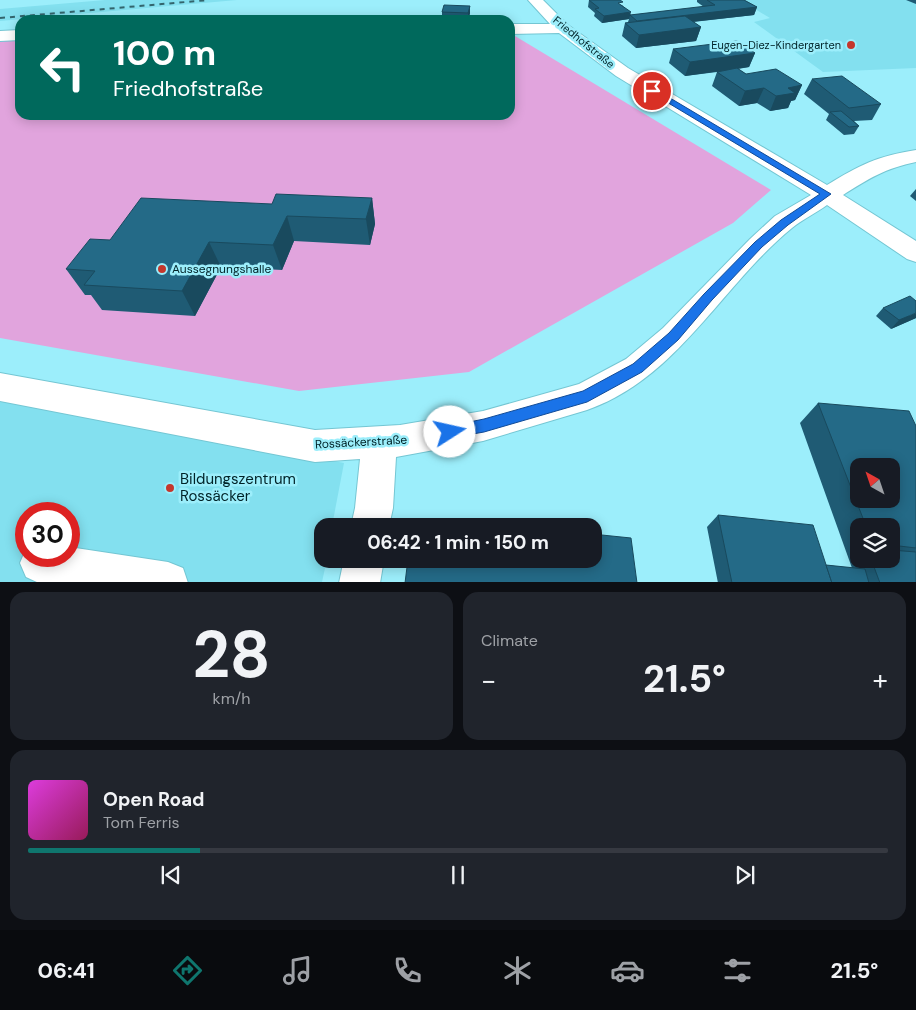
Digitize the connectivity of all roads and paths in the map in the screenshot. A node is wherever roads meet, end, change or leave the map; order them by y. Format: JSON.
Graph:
{"nodes":[{"id":1,"x":535,"y":0,"type":"edge"},
{"id":2,"x":563,"y":28,"type":"junction"},
{"id":3,"x":515,"y":29,"type":"edge"},
{"id":4,"x":15,"y":34,"type":"edge"},
{"id":5,"x":0,"y":36,"type":"edge"},
{"id":6,"x":916,"y":156,"type":"edge"},
{"id":7,"x":826,"y":194,"type":"junction"},
{"id":8,"x":916,"y":253,"type":"edge"},
{"id":9,"x":0,"y":387,"type":"edge"},
{"id":10,"x":379,"y":443,"type":"junction"},
{"id":11,"x":371,"y":518,"type":"edge"},
{"id":12,"x":67,"y":567,"type":"edge"},
{"id":13,"x":362,"y":568,"type":"edge"},
{"id":14,"x":168,"y":582,"type":"edge"},
{"id":15,"x":359,"y":582,"type":"edge"}],
"edges":[{"from":1,"to":2,"type":"street","name":"Friedhofstraße"},
{"from":2,"to":3,"type":"street"},
{"from":2,"to":7,"type":"street","name":"Friedhofstraße"},
{"from":4,"to":5,"type":"street"},
{"from":6,"to":7,"type":"street","name":"Rossäckerstraße"},
{"from":7,"to":8,"type":"street","name":"Friedhofstraße"},
{"from":7,"to":10,"type":"street","name":"Rossäckerstraße"},
{"from":9,"to":10,"type":"street","name":"Rossäckerstraße"},
{"from":10,"to":11,"type":"street"},
{"from":12,"to":14,"type":"street"},
{"from":13,"to":15,"type":"street"}]}
